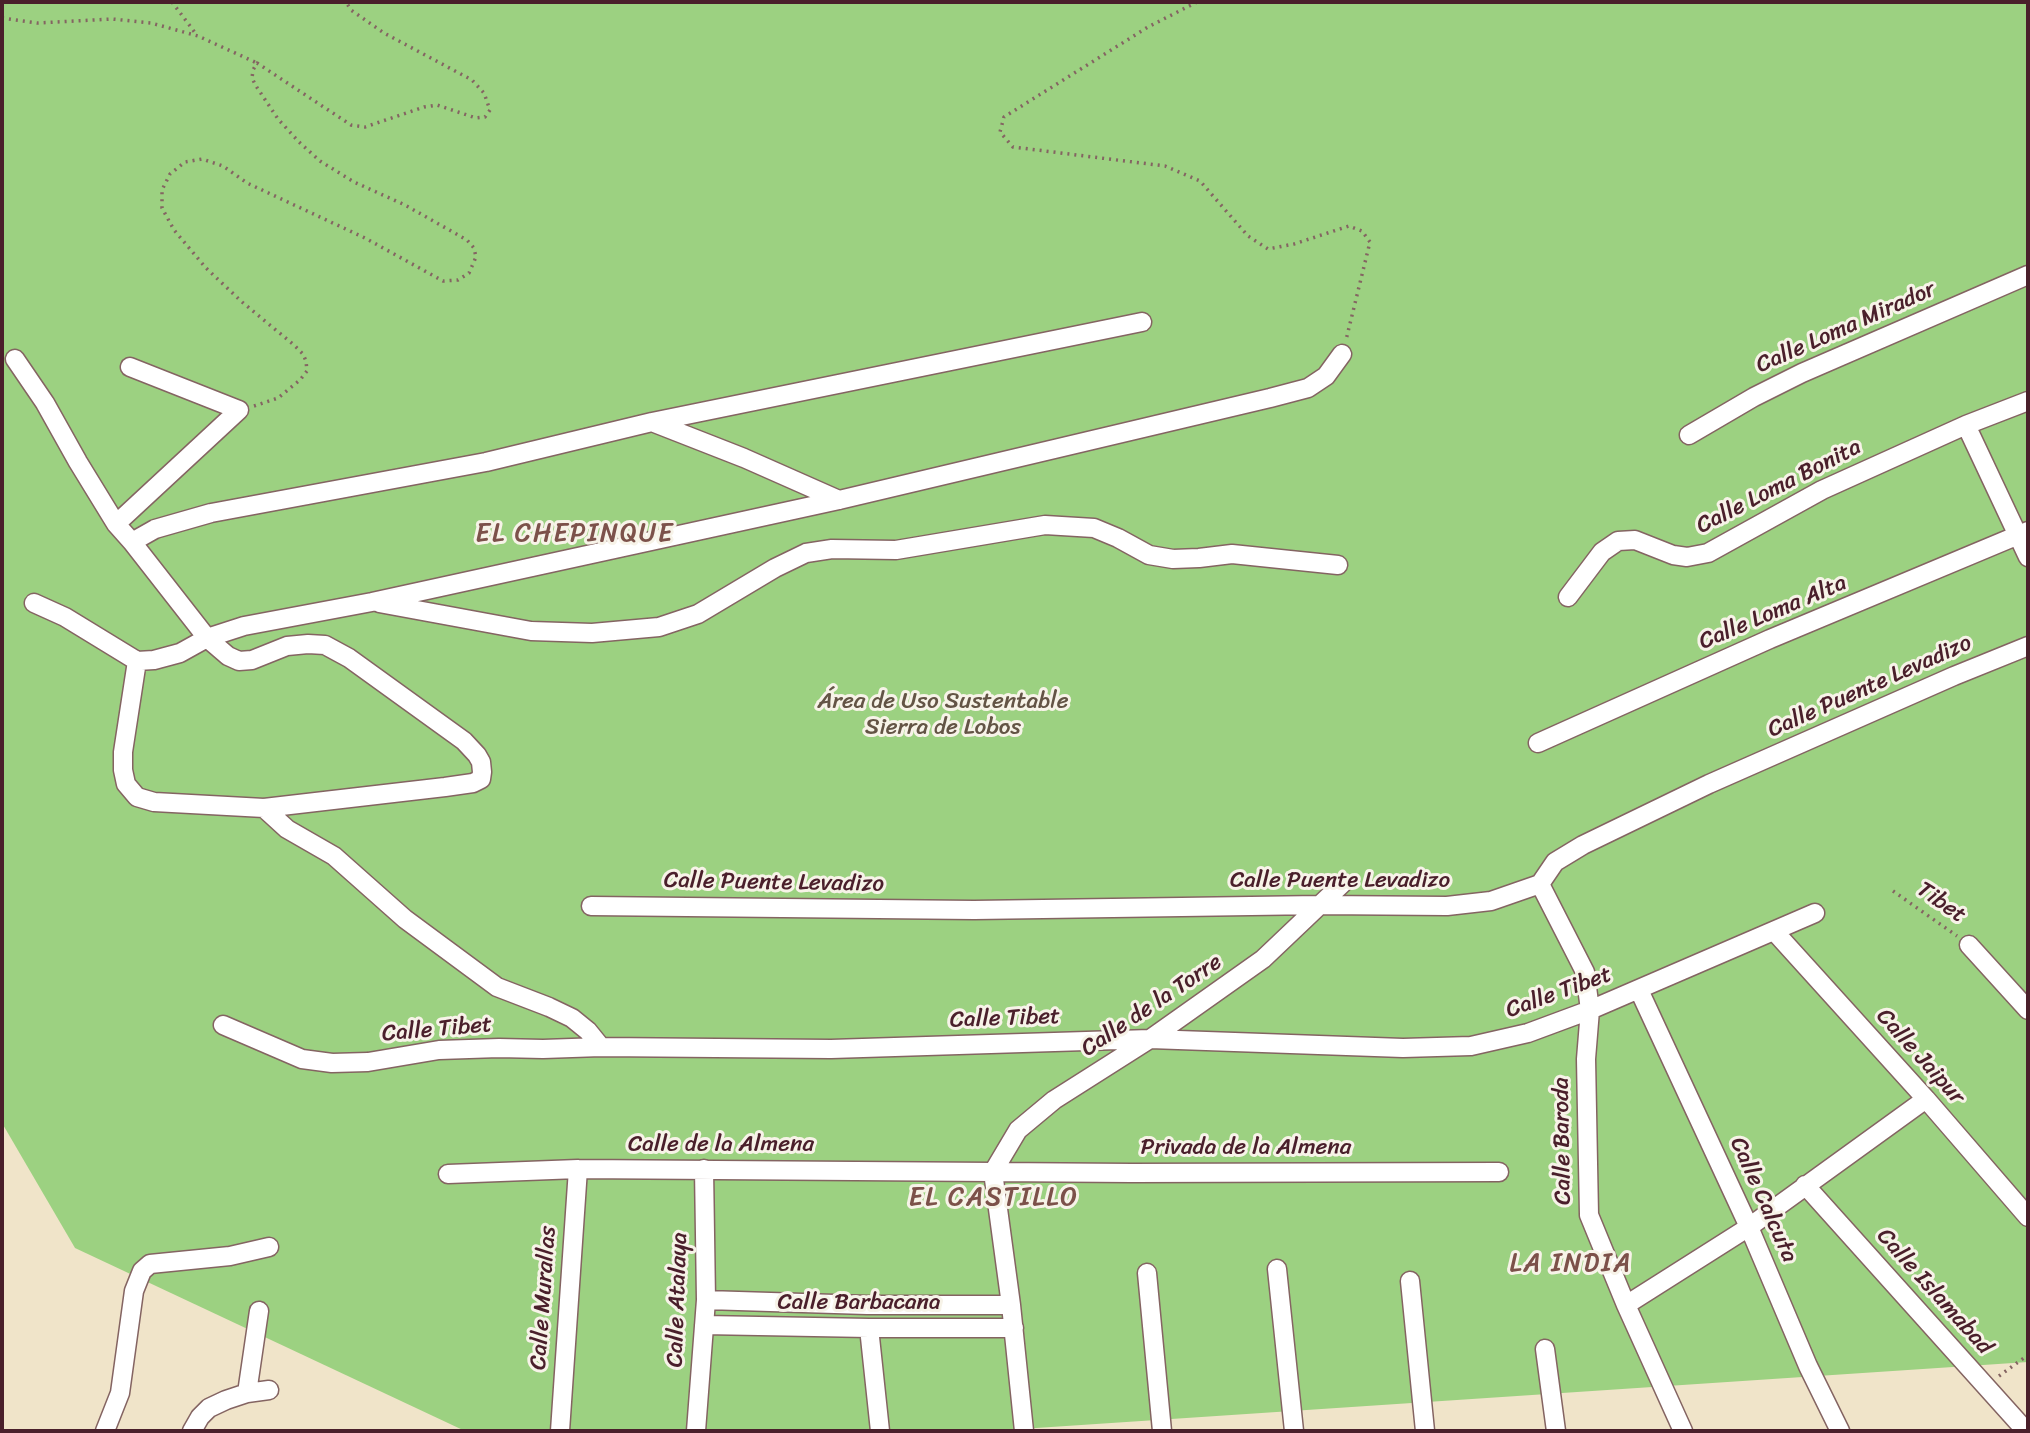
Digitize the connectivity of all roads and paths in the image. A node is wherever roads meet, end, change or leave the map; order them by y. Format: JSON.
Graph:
{"nodes":[{"id":1,"x":172,"y":2,"type":"edge"},
{"id":2,"x":346,"y":2,"type":"edge"},
{"id":3,"x":1197,"y":2,"type":"edge"},
{"id":4,"x":2,"y":18,"type":"edge"},
{"id":5,"x":198,"y":36,"type":"junction"},
{"id":6,"x":257,"y":63,"type":"junction"},
{"id":7,"x":2028,"y":275,"type":"edge"},
{"id":8,"x":1142,"y":321,"type":"dead end"},
{"id":9,"x":1342,"y":354,"type":"joint"},
{"id":10,"x":15,"y":359,"type":"dead end"},
{"id":11,"x":130,"y":367,"type":"dead end"},
{"id":12,"x":2028,"y":401,"type":"edge"},
{"id":13,"x":239,"y":410,"type":"junction"},
{"id":14,"x":652,"y":422,"type":"junction"},
{"id":15,"x":1966,"y":425,"type":"junction"},
{"id":16,"x":1689,"y":435,"type":"dead end"},
{"id":17,"x":839,"y":500,"type":"junction"},
{"id":18,"x":116,"y":524,"type":"junction"},
{"id":19,"x":2023,"y":533,"type":"edge"},
{"id":20,"x":132,"y":542,"type":"junction"},
{"id":21,"x":2028,"y":557,"type":"edge"},
{"id":22,"x":1338,"y":565,"type":"dead end"},
{"id":23,"x":1568,"y":597,"type":"dead end"},
{"id":24,"x":372,"y":602,"type":"junction"},
{"id":25,"x":34,"y":603,"type":"dead end"},
{"id":26,"x":207,"y":638,"type":"junction"},
{"id":27,"x":2028,"y":646,"type":"edge"},
{"id":28,"x":136,"y":661,"type":"junction"},
{"id":29,"x":1538,"y":743,"type":"dead end"},
{"id":30,"x":264,"y":808,"type":"junction"},
{"id":31,"x":1343,"y":883,"type":"dead end"},
{"id":32,"x":1539,"y":884,"type":"junction"},
{"id":33,"x":1893,"y":891,"type":"dead end"},
{"id":34,"x":1320,"y":905,"type":"junction"},
{"id":35,"x":592,"y":906,"type":"dead end"},
{"id":36,"x":1815,"y":913,"type":"dead end"},
{"id":37,"x":1774,"y":931,"type":"junction"},
{"id":38,"x":1969,"y":945,"type":"joint"},
{"id":39,"x":1639,"y":990,"type":"junction"},
{"id":40,"x":1590,"y":1010,"type":"junction"},
{"id":41,"x":2028,"y":1010,"type":"edge"},
{"id":42,"x":223,"y":1025,"type":"dead end"},
{"id":43,"x":1150,"y":1039,"type":"junction"},
{"id":44,"x":601,"y":1047,"type":"junction"},
{"id":45,"x":1926,"y":1099,"type":"junction"},
{"id":46,"x":578,"y":1168,"type":"junction"},
{"id":47,"x":704,"y":1169,"type":"junction"},
{"id":48,"x":993,"y":1172,"type":"junction"},
{"id":49,"x":1499,"y":1172,"type":"dead end"},
{"id":50,"x":448,"y":1174,"type":"dead end"},
{"id":51,"x":1805,"y":1185,"type":"junction"},
{"id":52,"x":2028,"y":1217,"type":"edge"},
{"id":53,"x":1749,"y":1227,"type":"junction"},
{"id":54,"x":269,"y":1247,"type":"dead end"},
{"id":55,"x":1277,"y":1269,"type":"dead end"},
{"id":56,"x":1147,"y":1273,"type":"dead end"},
{"id":57,"x":1410,"y":1281,"type":"dead end"},
{"id":58,"x":706,"y":1300,"type":"junction"},
{"id":59,"x":1011,"y":1305,"type":"junction"},
{"id":60,"x":1626,"y":1305,"type":"junction"},
{"id":61,"x":259,"y":1311,"type":"dead end"},
{"id":62,"x":704,"y":1325,"type":"junction"},
{"id":63,"x":869,"y":1328,"type":"junction"},
{"id":64,"x":1014,"y":1328,"type":"junction"},
{"id":65,"x":1545,"y":1349,"type":"dead end"},
{"id":66,"x":2028,"y":1355,"type":"edge"},
{"id":67,"x":1986,"y":1386,"type":"junction"},
{"id":68,"x":269,"y":1390,"type":"dead end"},
{"id":69,"x":247,"y":1393,"type":"junction"},
{"id":70,"x":105,"y":1431,"type":"edge"},
{"id":71,"x":192,"y":1431,"type":"edge"},
{"id":72,"x":560,"y":1431,"type":"edge"},
{"id":73,"x":696,"y":1431,"type":"edge"},
{"id":74,"x":880,"y":1431,"type":"edge"},
{"id":75,"x":1024,"y":1431,"type":"edge"},
{"id":76,"x":1162,"y":1431,"type":"edge"},
{"id":77,"x":1294,"y":1431,"type":"edge"},
{"id":78,"x":1425,"y":1431,"type":"edge"},
{"id":79,"x":1556,"y":1431,"type":"edge"},
{"id":80,"x":1682,"y":1431,"type":"edge"},
{"id":81,"x":1840,"y":1431,"type":"edge"},
{"id":82,"x":2026,"y":1431,"type":"edge"}],
"edges":[{"from":1,"to":5,"type":"path"},
{"from":2,"to":6,"type":"path"},
{"from":3,"to":9,"type":"path"},
{"from":4,"to":5,"type":"path"},
{"from":5,"to":6,"type":"path"},
{"from":6,"to":13,"type":"path"},
{"from":7,"to":16,"type":"street","name":"Calle Loma Mirador"},
{"from":8,"to":14,"type":"street"},
{"from":9,"to":17,"type":"street"},
{"from":10,"to":18,"type":"street"},
{"from":11,"to":13,"type":"street"},
{"from":12,"to":15,"type":"street","name":"Calle Loma Bonita"},
{"from":13,"to":18,"type":"street"},
{"from":14,"to":17,"type":"street"},
{"from":14,"to":20,"type":"street"},
{"from":15,"to":19,"type":"street"},
{"from":15,"to":23,"type":"street","name":"Calle Loma Bonita"},
{"from":17,"to":24,"type":"street"},
{"from":18,"to":20,"type":"street"},
{"from":19,"to":21,"type":"street"},
{"from":19,"to":29,"type":"street","name":"Calle Loma Alta"},
{"from":20,"to":26,"type":"street"},
{"from":22,"to":24,"type":"street"},
{"from":24,"to":26,"type":"street"},
{"from":25,"to":28,"type":"street"},
{"from":26,"to":28,"type":"street"},
{"from":26,"to":30,"type":"street"},
{"from":27,"to":32,"type":"street","name":"Calle Puente Levadizo"},
{"from":28,"to":30,"type":"street"},
{"from":30,"to":44,"type":"street"},
{"from":31,"to":34,"type":"street","name":"Calle de la Torre"},
{"from":32,"to":34,"type":"street","name":"Calle Puente Levadizo"},
{"from":32,"to":40,"type":"street","name":"Calle Baroda"},
{"from":33,"to":38,"type":"path","name":"Tibet"},
{"from":34,"to":35,"type":"street","name":"Calle Puente Levadizo"},
{"from":34,"to":43,"type":"street","name":"Calle de la Torre"},
{"from":36,"to":37,"type":"street","name":"Calle Tibet"},
{"from":37,"to":39,"type":"street","name":"Calle Tibet"},
{"from":37,"to":45,"type":"street","name":"Calle Jaipur"},
{"from":38,"to":41,"type":"street"},
{"from":39,"to":40,"type":"street","name":"Calle Tibet"},
{"from":39,"to":53,"type":"street","name":"Calle Calcuta"},
{"from":40,"to":43,"type":"street","name":"Calle Tibet"},
{"from":40,"to":60,"type":"street","name":"Calle Baroda"},
{"from":42,"to":44,"type":"street","name":"Calle Tibet"},
{"from":43,"to":44,"type":"street","name":"Calle Tibet"},
{"from":43,"to":48,"type":"street","name":"Calle de la Torre"},
{"from":45,"to":51,"type":"street"},
{"from":45,"to":52,"type":"street","name":"Calle Jaipur"},
{"from":46,"to":47,"type":"street","name":"Calle de la Almena"},
{"from":46,"to":50,"type":"street","name":"Calle de la Almena"},
{"from":46,"to":72,"type":"street","name":"Calle Murallas"},
{"from":47,"to":48,"type":"street","name":"Calle de la Almena"},
{"from":47,"to":58,"type":"street","name":"Calle Atalaya"},
{"from":48,"to":49,"type":"street","name":"Privada de la Almena"},
{"from":48,"to":59,"type":"street"},
{"from":51,"to":53,"type":"street"},
{"from":51,"to":67,"type":"street","name":"Calle Islamabad"},
{"from":53,"to":60,"type":"street"},
{"from":53,"to":81,"type":"street","name":"Calle Calcuta"},
{"from":54,"to":70,"type":"street"},
{"from":55,"to":77,"type":"street"},
{"from":56,"to":76,"type":"street"},
{"from":57,"to":78,"type":"street"},
{"from":58,"to":59,"type":"street","name":"Calle Barbacana"},
{"from":58,"to":62,"type":"street","name":"Calle Atalaya"},
{"from":59,"to":64,"type":"street"},
{"from":60,"to":80,"type":"street","name":"Calle Baroda"},
{"from":61,"to":69,"type":"street"},
{"from":62,"to":63,"type":"street","name":"Calle Barbacana"},
{"from":62,"to":73,"type":"street","name":"Calle Atalaya"},
{"from":63,"to":64,"type":"street","name":"Calle Barbacana"},
{"from":63,"to":74,"type":"street"},
{"from":64,"to":75,"type":"street"},
{"from":65,"to":79,"type":"street"},
{"from":66,"to":67,"type":"path"},
{"from":67,"to":82,"type":"street","name":"Calle Islamabad"},
{"from":68,"to":69,"type":"street"},
{"from":69,"to":71,"type":"street"}]}
